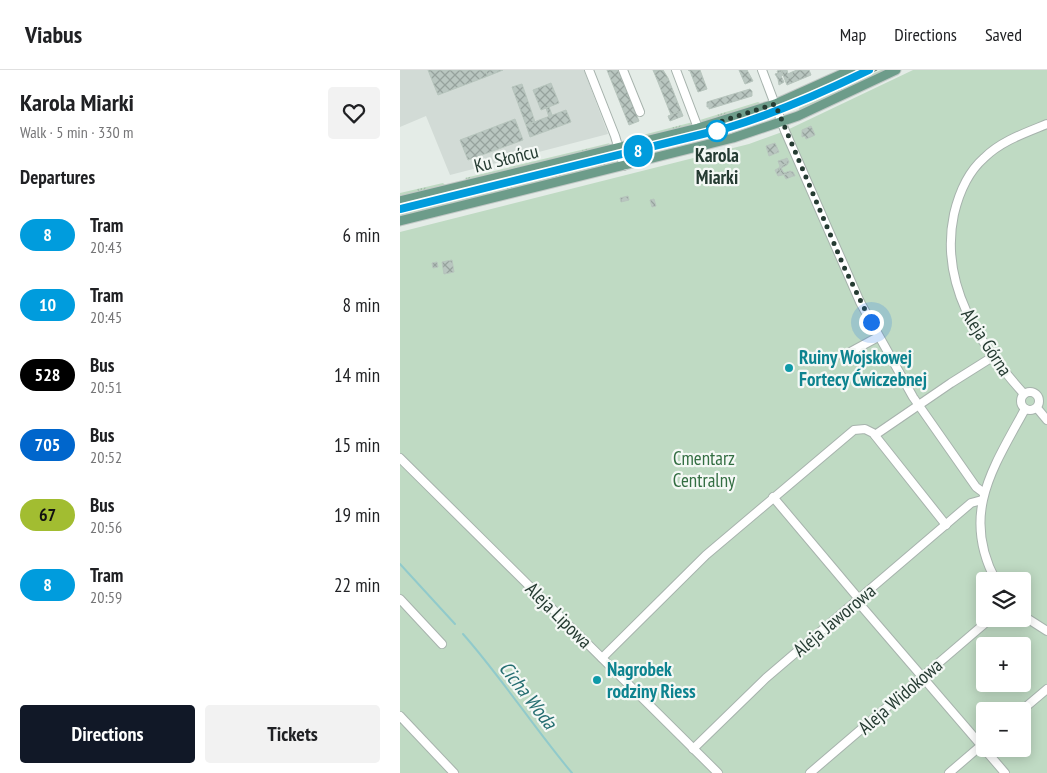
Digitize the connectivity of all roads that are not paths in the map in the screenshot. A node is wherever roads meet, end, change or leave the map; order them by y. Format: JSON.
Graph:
{"nodes":[{"id":1,"x":589,"y":70,"type":"edge"},
{"id":2,"x":623,"y":70,"type":"edge"},
{"id":3,"x":676,"y":70,"type":"edge"},
{"id":4,"x":762,"y":70,"type":"edge"},
{"id":5,"x":851,"y":70,"type":"edge"},
{"id":6,"x":896,"y":70,"type":"edge"},
{"id":7,"x":775,"y":104,"type":"junction"},
{"id":8,"x":640,"y":112,"type":"dead end"},
{"id":9,"x":1047,"y":124,"type":"edge"},
{"id":10,"x":783,"y":127,"type":"junction"},
{"id":11,"x":698,"y":128,"type":"junction"},
{"id":12,"x":619,"y":148,"type":"junction"},
{"id":13,"x":624,"y":166,"type":"junction"},
{"id":14,"x":400,"y":201,"type":"edge"},
{"id":15,"x":400,"y":221,"type":"edge"},
{"id":16,"x":878,"y":337,"type":"junction"},
{"id":17,"x":843,"y":356,"type":"dead end"},
{"id":18,"x":994,"y":356,"type":"junction"},
{"id":19,"x":1047,"y":393,"type":"edge"},
{"id":20,"x":1024,"y":394,"type":"junction"},
{"id":21,"x":1039,"y":397,"type":"junction"},
{"id":22,"x":919,"y":405,"type":"junction"},
{"id":23,"x":1037,"y":408,"type":"junction"},
{"id":24,"x":1025,"y":409,"type":"junction"},
{"id":25,"x":1047,"y":420,"type":"edge"},
{"id":26,"x":875,"y":435,"type":"junction"},
{"id":27,"x":400,"y":458,"type":"edge"},
{"id":28,"x":983,"y":496,"type":"junction"},
{"id":29,"x":773,"y":498,"type":"junction"},
{"id":30,"x":946,"y":525,"type":"junction"},
{"id":31,"x":992,"y":572,"type":"edge"},
{"id":32,"x":400,"y":598,"type":"edge"},
{"id":33,"x":858,"y":600,"type":"junction"},
{"id":34,"x":1031,"y":621,"type":"edge"},
{"id":35,"x":981,"y":627,"type":"edge"},
{"id":36,"x":1047,"y":631,"type":"edge"},
{"id":37,"x":442,"y":644,"type":"dead end"},
{"id":38,"x":602,"y":658,"type":"junction"},
{"id":39,"x":922,"y":677,"type":"junction"},
{"id":40,"x":1047,"y":689,"type":"edge"},
{"id":41,"x":1031,"y":703,"type":"edge"},
{"id":42,"x":400,"y":716,"type":"edge"},
{"id":43,"x":976,"y":736,"type":"edge"},
{"id":44,"x":693,"y":749,"type":"junction"},
{"id":45,"x":976,"y":750,"type":"edge"},
{"id":46,"x":993,"y":757,"type":"edge"},
{"id":47,"x":454,"y":773,"type":"edge"},
{"id":48,"x":718,"y":773,"type":"edge"},
{"id":49,"x":810,"y":773,"type":"edge"},
{"id":50,"x":949,"y":773,"type":"edge"},
{"id":51,"x":1005,"y":773,"type":"edge"}],
"edges":[{"from":1,"to":12,"type":"street"},
{"from":2,"to":8,"type":"street"},
{"from":3,"to":11,"type":"street"},
{"from":4,"to":7,"type":"street"},
{"from":5,"to":7,"type":"main road","name":"Ku Słońcu"},
{"from":6,"to":10,"type":"main road","name":"Ku Słońcu"},
{"from":7,"to":10,"type":"street"},
{"from":7,"to":11,"type":"main road","name":"Ku Słońcu"},
{"from":9,"to":18,"type":"street","name":"Aleja Górna"},
{"from":10,"to":13,"type":"main road","name":"Ku Słońcu"},
{"from":10,"to":16,"type":"street"},
{"from":11,"to":12,"type":"main road","name":"Ku Słońcu"},
{"from":12,"to":13,"type":"street"},
{"from":12,"to":14,"type":"main road","name":"Ku Słońcu"},
{"from":13,"to":15,"type":"main road","name":"Ku Słońcu"},
{"from":16,"to":17,"type":"street"},
{"from":16,"to":22,"type":"street"},
{"from":18,"to":20,"type":"street","name":"Aleja Górna"},
{"from":18,"to":22,"type":"street"},
{"from":19,"to":21,"type":"street"},
{"from":20,"to":21,"type":"street","name":"Aleja Górna"},
{"from":20,"to":24,"type":"street","name":"Aleja Górna"},
{"from":21,"to":23,"type":"street"},
{"from":22,"to":26,"type":"street"},
{"from":22,"to":28,"type":"street"},
{"from":23,"to":24,"type":"street"},
{"from":23,"to":25,"type":"street"},
{"from":24,"to":28,"type":"street"},
{"from":26,"to":29,"type":"street"},
{"from":26,"to":30,"type":"street"},
{"from":27,"to":38,"type":"street","name":"Aleja Lipowa"},
{"from":28,"to":30,"type":"street","name":"Aleja Jaworowa"},
{"from":28,"to":31,"type":"street"},
{"from":29,"to":33,"type":"street"},
{"from":29,"to":38,"type":"street"},
{"from":30,"to":33,"type":"street","name":"Aleja Jaworowa"},
{"from":32,"to":37,"type":"street"},
{"from":33,"to":39,"type":"street"},
{"from":33,"to":44,"type":"street","name":"Aleja Jaworowa"},
{"from":34,"to":36,"type":"street"},
{"from":35,"to":39,"type":"street","name":"Aleja Widokowa"},
{"from":38,"to":44,"type":"street","name":"Aleja Lipowa"},
{"from":39,"to":43,"type":"street"},
{"from":39,"to":49,"type":"street","name":"Aleja Widokowa"},
{"from":40,"to":41,"type":"street"},
{"from":42,"to":47,"type":"street"},
{"from":44,"to":48,"type":"street","name":"Aleja Lipowa"},
{"from":45,"to":50,"type":"street"},
{"from":46,"to":51,"type":"street"}]}
